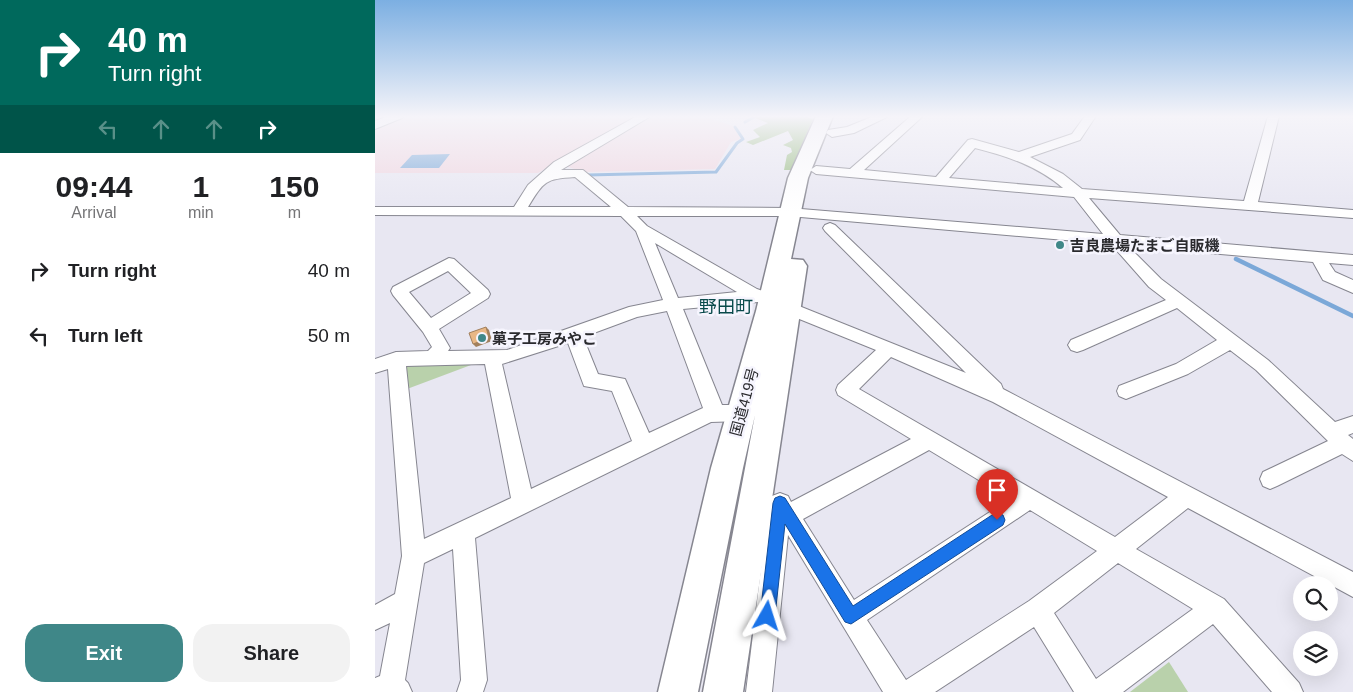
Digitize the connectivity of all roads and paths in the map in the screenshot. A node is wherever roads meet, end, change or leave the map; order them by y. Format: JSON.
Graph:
{"nodes":[{"id":1,"x":588,"y":148,"type":"edge"},
{"id":2,"x":816,"y":148,"type":"edge"},
{"id":3,"x":823,"y":148,"type":"edge"},
{"id":4,"x":881,"y":148,"type":"edge"},
{"id":5,"x":967,"y":148,"type":"edge"},
{"id":6,"x":991,"y":148,"type":"edge"},
{"id":7,"x":1043,"y":148,"type":"edge"},
{"id":8,"x":1265,"y":148,"type":"edge"},
{"id":9,"x":1019,"y":156,"type":"junction"},
{"id":10,"x":816,"y":170,"type":"junction"},
{"id":11,"x":853,"y":173,"type":"junction"},
{"id":12,"x":546,"y":174,"type":"junction"},
{"id":13,"x":939,"y":181,"type":"junction"},
{"id":14,"x":1078,"y":193,"type":"junction"},
{"id":15,"x":1250,"y":206,"type":"junction"},
{"id":16,"x":375,"y":211,"type":"edge"},
{"id":17,"x":518,"y":211,"type":"junction"},
{"id":18,"x":624,"y":211,"type":"junction"},
{"id":19,"x":796,"y":213,"type":"junction"},
{"id":20,"x":1353,"y":214,"type":"edge"},
{"id":21,"x":831,"y":228,"type":"dead end"},
{"id":22,"x":642,"y":229,"type":"junction"},
{"id":23,"x":1115,"y":239,"type":"junction"},
{"id":24,"x":1318,"y":257,"type":"junction"},
{"id":25,"x":1353,"y":260,"type":"edge"},
{"id":26,"x":1353,"y":287,"type":"edge"},
{"id":27,"x":1178,"y":301,"type":"junction"},
{"id":28,"x":772,"y":302,"type":"junction"},
{"id":29,"x":673,"y":304,"type":"junction"},
{"id":30,"x":429,"y":327,"type":"junction"},
{"id":31,"x":573,"y":334,"type":"junction"},
{"id":32,"x":1230,"y":341,"type":"junction"},
{"id":33,"x":1077,"y":345,"type":"dead end"},
{"id":34,"x":889,"y":348,"type":"junction"},
{"id":35,"x":492,"y":357,"type":"junction"},
{"id":36,"x":433,"y":358,"type":"junction"},
{"id":37,"x":396,"y":359,"type":"junction"},
{"id":38,"x":375,"y":366,"type":"edge"},
{"id":39,"x":1126,"y":391,"type":"dead end"},
{"id":40,"x":1000,"y":396,"type":"junction"},
{"id":41,"x":728,"y":413,"type":"junction"},
{"id":42,"x":1353,"y":424,"type":"edge"},
{"id":43,"x":929,"y":440,"type":"junction"},
{"id":44,"x":1343,"y":442,"type":"edge"},
{"id":45,"x":644,"y":445,"type":"junction"},
{"id":46,"x":1270,"y":479,"type":"dead end"},
{"id":47,"x":1187,"y":496,"type":"junction"},
{"id":48,"x":1030,"y":498,"type":"junction"},
{"id":49,"x":523,"y":503,"type":"junction"},
{"id":50,"x":788,"y":516,"type":"junction"},
{"id":51,"x":463,"y":532,"type":"junction"},
{"id":52,"x":1118,"y":550,"type":"junction"},
{"id":53,"x":414,"y":556,"type":"junction"},
{"id":54,"x":1353,"y":585,"type":"edge"},
{"id":55,"x":406,"y":601,"type":"junction"},
{"id":56,"x":1215,"y":608,"type":"junction"},
{"id":57,"x":1038,"y":610,"type":"junction"},
{"id":58,"x":851,"y":616,"type":"junction"},
{"id":59,"x":375,"y":618,"type":"edge"},
{"id":60,"x":388,"y":690,"type":"edge"},
{"id":61,"x":470,"y":692,"type":"edge"},
{"id":62,"x":678,"y":692,"type":"edge"},
{"id":63,"x":723,"y":692,"type":"edge"},
{"id":64,"x":759,"y":692,"type":"edge"},
{"id":65,"x":898,"y":692,"type":"edge"},
{"id":66,"x":911,"y":692,"type":"edge"},
{"id":67,"x":1089,"y":692,"type":"edge"},
{"id":68,"x":1101,"y":692,"type":"edge"},
{"id":69,"x":1291,"y":692,"type":"edge"}],
"edges":[{"from":1,"to":12,"type":"street"},
{"from":2,"to":19,"type":"highway","name":"国道419号"},
{"from":3,"to":10,"type":"highway","name":"国道419号"},
{"from":4,"to":11,"type":"street"},
{"from":5,"to":13,"type":"street"},
{"from":6,"to":9,"type":"street"},
{"from":7,"to":9,"type":"street"},
{"from":8,"to":15,"type":"street"},
{"from":9,"to":14,"type":"street"},
{"from":10,"to":11,"type":"street"},
{"from":10,"to":19,"type":"highway","name":"国道419号"},
{"from":11,"to":13,"type":"street"},
{"from":12,"to":17,"type":"street"},
{"from":12,"to":18,"type":"street"},
{"from":13,"to":14,"type":"street"},
{"from":14,"to":15,"type":"street"},
{"from":14,"to":23,"type":"street"},
{"from":15,"to":20,"type":"street"},
{"from":16,"to":17,"type":"street"},
{"from":17,"to":18,"type":"street"},
{"from":18,"to":19,"type":"street"},
{"from":18,"to":22,"type":"street"},
{"from":19,"to":23,"type":"street"},
{"from":19,"to":28,"type":"highway","name":"国道419号"},
{"from":21,"to":40,"type":"street"},
{"from":22,"to":28,"type":"street"},
{"from":22,"to":29,"type":"street"},
{"from":23,"to":24,"type":"street"},
{"from":23,"to":27,"type":"street"},
{"from":24,"to":25,"type":"street"},
{"from":24,"to":26,"type":"street"},
{"from":27,"to":32,"type":"street"},
{"from":27,"to":33,"type":"street"},
{"from":28,"to":29,"type":"street"},
{"from":28,"to":34,"type":"street"},
{"from":28,"to":41,"type":"highway","name":"国道419号"},
{"from":28,"to":63,"type":"highway","name":"国道419号"},
{"from":29,"to":31,"type":"street"},
{"from":29,"to":41,"type":"street"},
{"from":30,"to":30,"type":"street"},
{"from":30,"to":36,"type":"street"},
{"from":31,"to":35,"type":"street"},
{"from":31,"to":45,"type":"street"},
{"from":32,"to":39,"type":"street"},
{"from":32,"to":44,"type":"street"},
{"from":34,"to":40,"type":"street"},
{"from":34,"to":43,"type":"street"},
{"from":35,"to":36,"type":"street"},
{"from":35,"to":49,"type":"street"},
{"from":36,"to":37,"type":"street"},
{"from":37,"to":38,"type":"street"},
{"from":37,"to":53,"type":"street"},
{"from":40,"to":47,"type":"street"},
{"from":41,"to":45,"type":"street"},
{"from":41,"to":62,"type":"highway","name":"国道419号"},
{"from":42,"to":44,"type":"street"},
{"from":43,"to":48,"type":"street"},
{"from":43,"to":50,"type":"street"},
{"from":44,"to":46,"type":"street"},
{"from":45,"to":49,"type":"street"},
{"from":47,"to":52,"type":"street"},
{"from":47,"to":54,"type":"street"},
{"from":48,"to":52,"type":"street"},
{"from":48,"to":58,"type":"street"},
{"from":49,"to":51,"type":"street"},
{"from":50,"to":58,"type":"street"},
{"from":50,"to":64,"type":"street"},
{"from":51,"to":53,"type":"street"},
{"from":51,"to":61,"type":"street"},
{"from":52,"to":56,"type":"street"},
{"from":52,"to":57,"type":"street"},
{"from":53,"to":55,"type":"street"},
{"from":55,"to":59,"type":"street"},
{"from":55,"to":60,"type":"street"},
{"from":56,"to":68,"type":"street"},
{"from":56,"to":69,"type":"street"},
{"from":57,"to":66,"type":"street"},
{"from":57,"to":67,"type":"street"},
{"from":58,"to":65,"type":"street"}]}
